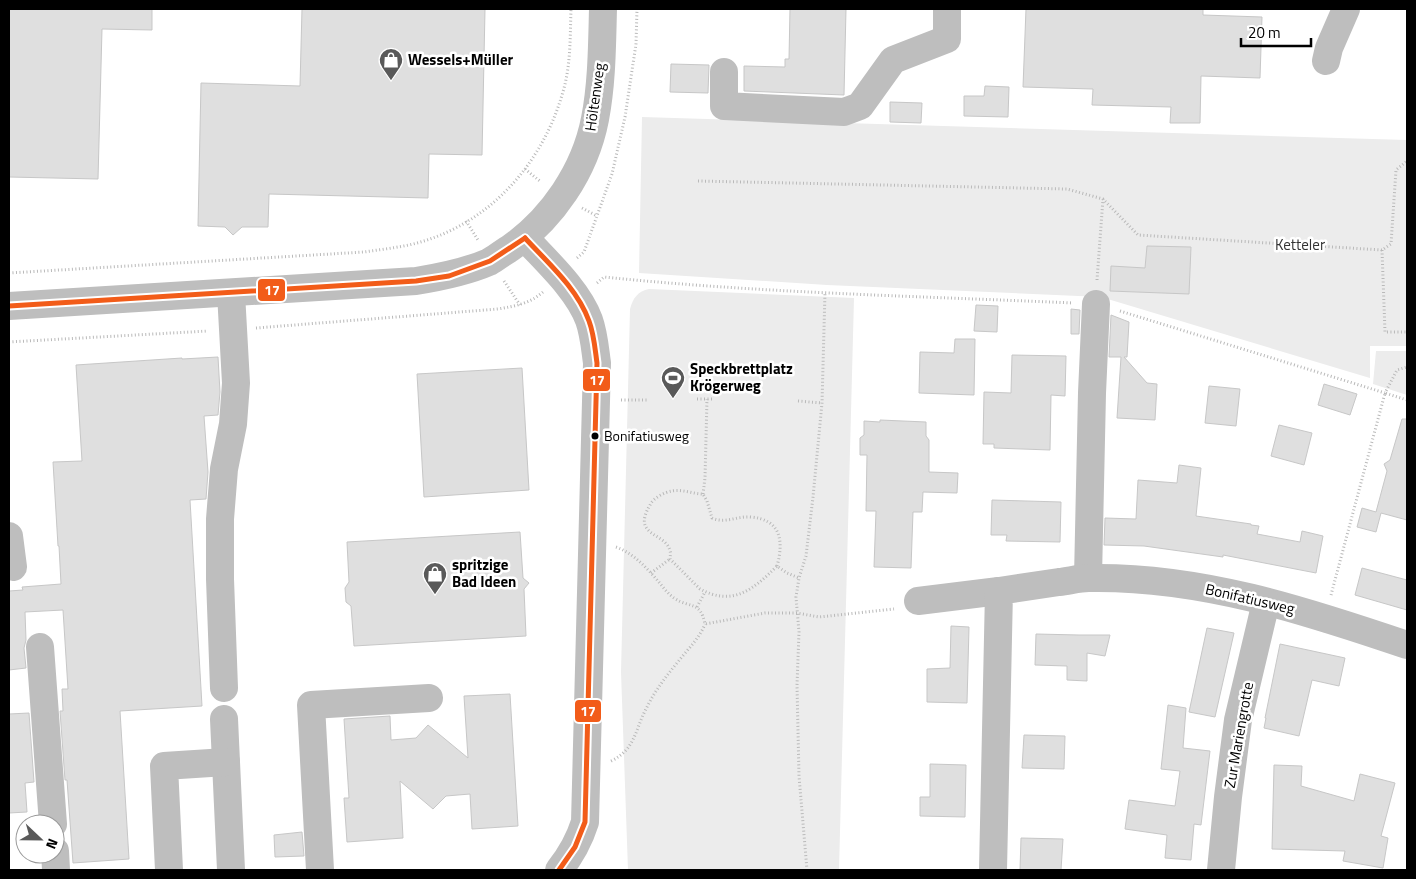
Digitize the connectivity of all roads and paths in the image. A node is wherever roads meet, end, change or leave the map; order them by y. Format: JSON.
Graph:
{"nodes":[{"id":1,"x":571,"y":9,"type":"edge"},
{"id":2,"x":603,"y":9,"type":"edge"},
{"id":3,"x":947,"y":9,"type":"edge"},
{"id":4,"x":1346,"y":9,"type":"edge"},
{"id":5,"x":1326,"y":61,"type":"dead end"},
{"id":6,"x":724,"y":72,"type":"dead end"},
{"id":7,"x":1407,"y":161,"type":"edge"},
{"id":8,"x":698,"y":181,"type":"dead end"},
{"id":9,"x":1103,"y":199,"type":"junction"},
{"id":10,"x":525,"y":238,"type":"junction"},
{"id":11,"x":1382,"y":250,"type":"junction"},
{"id":12,"x":9,"y":273,"type":"edge"},
{"id":13,"x":499,"y":274,"type":"dead end"},
{"id":14,"x":604,"y":277,"type":"dead end"},
{"id":15,"x":231,"y":292,"type":"junction"},
{"id":16,"x":825,"y":292,"type":"junction"},
{"id":17,"x":1096,"y":304,"type":"junction"},
{"id":18,"x":9,"y":306,"type":"edge"},
{"id":19,"x":520,"y":306,"type":"dead end"},
{"id":20,"x":1407,"y":332,"type":"edge"},
{"id":21,"x":1407,"y":367,"type":"edge"},
{"id":22,"x":1385,"y":393,"type":"junction"},
{"id":23,"x":714,"y":398,"type":"dead end"},
{"id":24,"x":697,"y":399,"type":"dead end"},
{"id":25,"x":707,"y":399,"type":"junction"},
{"id":26,"x":628,"y":400,"type":"dead end"},
{"id":27,"x":648,"y":400,"type":"dead end"},
{"id":28,"x":1407,"y":400,"type":"edge"},
{"id":29,"x":798,"y":401,"type":"dead end"},
{"id":30,"x":822,"y":403,"type":"junction"},
{"id":31,"x":703,"y":494,"type":"junction"},
{"id":32,"x":9,"y":536,"type":"edge"},
{"id":33,"x":593,"y":538,"type":"junction"},
{"id":34,"x":670,"y":558,"type":"junction"},
{"id":35,"x":776,"y":566,"type":"junction"},
{"id":36,"x":13,"y":567,"type":"dead end"},
{"id":37,"x":651,"y":572,"type":"junction"},
{"id":38,"x":799,"y":578,"type":"junction"},
{"id":39,"x":1088,"y":578,"type":"junction"},
{"id":40,"x":999,"y":591,"type":"junction"},
{"id":41,"x":705,"y":592,"type":"junction"},
{"id":42,"x":918,"y":601,"type":"joint"},
{"id":43,"x":1266,"y":602,"type":"junction"},
{"id":44,"x":698,"y":607,"type":"junction"},
{"id":45,"x":797,"y":613,"type":"junction"},
{"id":46,"x":1325,"y":617,"type":"junction"},
{"id":47,"x":705,"y":624,"type":"junction"},
{"id":48,"x":1407,"y":645,"type":"edge"},
{"id":49,"x":40,"y":647,"type":"dead end"},
{"id":50,"x":224,"y":688,"type":"dead end"},
{"id":51,"x":429,"y":698,"type":"dead end"},
{"id":52,"x":224,"y":719,"type":"dead end"},
{"id":53,"x":226,"y":762,"type":"junction"},
{"id":54,"x":588,"y":772,"type":"junction"},
{"id":55,"x":52,"y":814,"type":"edge"},
{"id":56,"x":169,"y":870,"type":"edge"},
{"id":57,"x":231,"y":870,"type":"edge"},
{"id":58,"x":320,"y":870,"type":"edge"},
{"id":59,"x":559,"y":870,"type":"edge"},
{"id":60,"x":807,"y":870,"type":"edge"},
{"id":61,"x":993,"y":870,"type":"edge"},
{"id":62,"x":1221,"y":870,"type":"edge"}],
"edges":[{"from":1,"to":12,"type":"path"},
{"from":2,"to":10,"type":"street","name":"Höltenweg"},
{"from":3,"to":6,"type":"street"},
{"from":4,"to":5,"type":"street"},
{"from":7,"to":11,"type":"path"},
{"from":8,"to":9,"type":"path"},
{"from":9,"to":11,"type":"path"},
{"from":9,"to":17,"type":"path"},
{"from":10,"to":15,"type":"street","name":"Höltenweg"},
{"from":10,"to":33,"type":"street"},
{"from":11,"to":20,"type":"path"},
{"from":13,"to":19,"type":"path"},
{"from":14,"to":16,"type":"path"},
{"from":15,"to":18,"type":"street","name":"Höltenweg"},
{"from":15,"to":50,"type":"street"},
{"from":16,"to":17,"type":"path"},
{"from":16,"to":30,"type":"path"},
{"from":17,"to":22,"type":"path"},
{"from":17,"to":39,"type":"street"},
{"from":21,"to":22,"type":"path"},
{"from":22,"to":28,"type":"path"},
{"from":22,"to":46,"type":"path"},
{"from":23,"to":25,"type":"path"},
{"from":24,"to":25,"type":"path"},
{"from":25,"to":31,"type":"path"},
{"from":26,"to":27,"type":"path"},
{"from":29,"to":30,"type":"path"},
{"from":30,"to":38,"type":"path"},
{"from":31,"to":34,"type":"path"},
{"from":31,"to":35,"type":"path"},
{"from":32,"to":36,"type":"street"},
{"from":33,"to":37,"type":"path"},
{"from":33,"to":54,"type":"street"},
{"from":34,"to":37,"type":"path"},
{"from":34,"to":41,"type":"path"},
{"from":35,"to":38,"type":"path"},
{"from":35,"to":41,"type":"path"},
{"from":37,"to":44,"type":"path"},
{"from":38,"to":45,"type":"path"},
{"from":39,"to":40,"type":"street","name":"Bonifatiusweg"},
{"from":39,"to":43,"type":"street","name":"Bonifatiusweg"},
{"from":40,"to":42,"type":"street","name":"Bonifatiusweg"},
{"from":40,"to":61,"type":"street"},
{"from":41,"to":44,"type":"path"},
{"from":42,"to":45,"type":"path"},
{"from":43,"to":46,"type":"street","name":"Bonifatiusweg"},
{"from":43,"to":62,"type":"street","name":"Zur Mariengrotte"},
{"from":44,"to":47,"type":"path"},
{"from":45,"to":47,"type":"path"},
{"from":45,"to":60,"type":"path"},
{"from":46,"to":48,"type":"street","name":"Bonifatiusweg"},
{"from":47,"to":54,"type":"path"},
{"from":49,"to":55,"type":"street"},
{"from":51,"to":58,"type":"street"},
{"from":52,"to":53,"type":"street"},
{"from":53,"to":56,"type":"street"},
{"from":53,"to":57,"type":"street"},
{"from":54,"to":59,"type":"street"}]}
